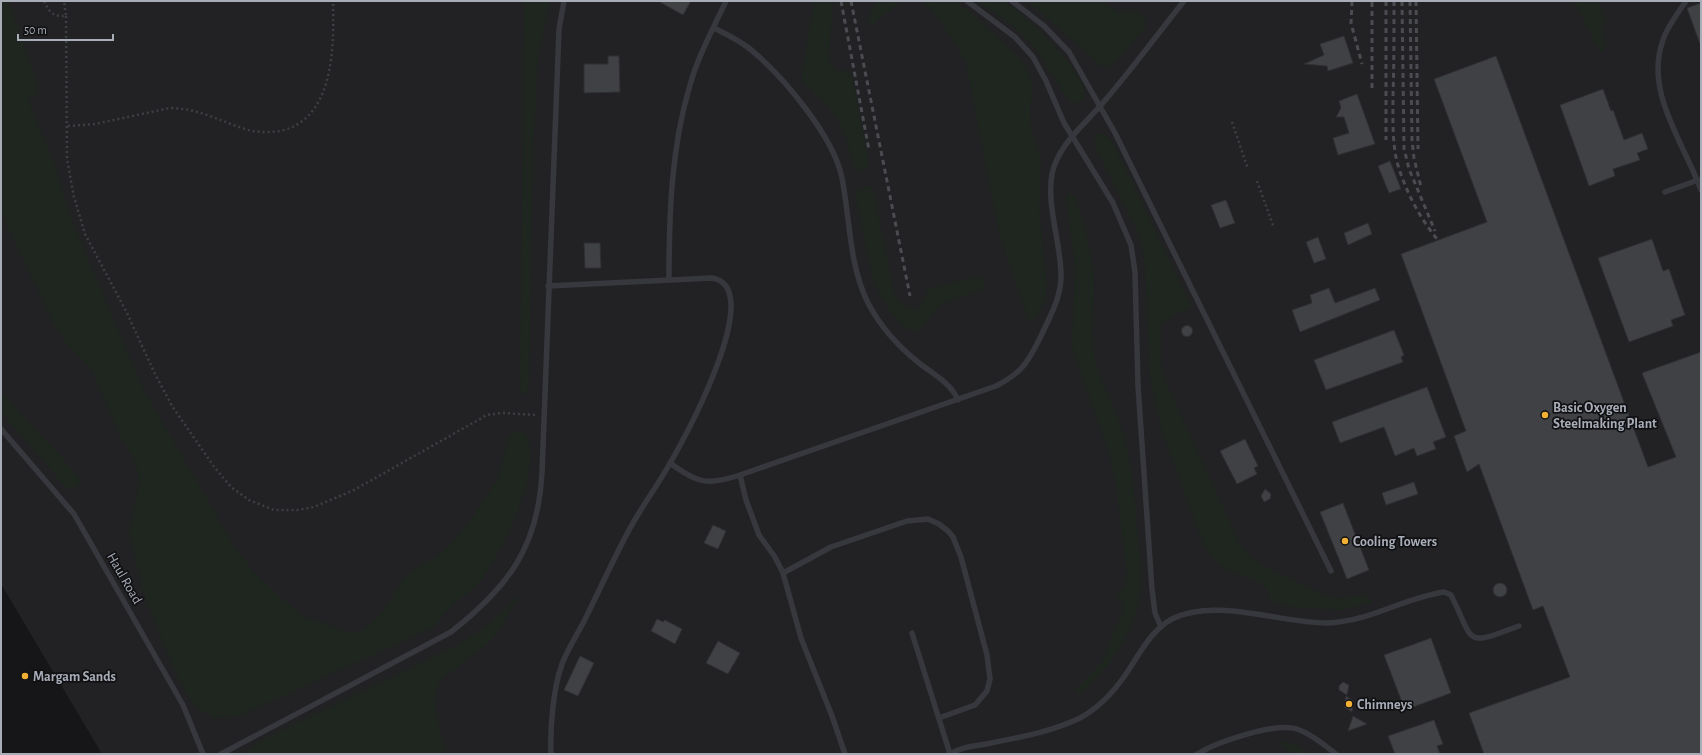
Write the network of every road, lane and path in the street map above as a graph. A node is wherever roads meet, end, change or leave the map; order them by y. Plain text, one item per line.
1 (44, 1) edge
2 (64, 1) edge
3 (334, 1) edge
4 (564, 1) edge
5 (726, 1) edge
6 (967, 1) edge
7 (1012, 1) edge
8 (1184, 1) edge
9 (1686, 1) edge
10 (66, 16) junction
11 (714, 28) junction
12 (1100, 106) junction
13 (1232, 122) dead end
14 (67, 126) junction
15 (1072, 136) junction
16 (1248, 170) dead end
17 (1699, 180) edge
18 (1257, 181) dead end
19 (1701, 190) edge
20 (1665, 192) dead end
21 (1274, 228) dead end
22 (669, 280) junction
23 (548, 286) junction
24 (958, 400) junction
25 (544, 415) junction
26 (1, 429) edge
27 (670, 463) junction
28 (740, 475) junction
29 (1331, 571) dead end
30 (783, 573) junction
31 (1519, 626) dead end
32 (1161, 627) junction
33 (912, 633) dead end
34 (939, 718) junction
35 (203, 754) edge
36 (221, 754) edge
37 (551, 754) edge
38 (845, 754) edge
39 (950, 754) edge
40 (1197, 754) edge
41 (1336, 754) edge

1 - 10 path
2 - 10 path
3 - 14 path
4 - 23 lane
5 - 11 lane
6 - 15 lane
7 - 12 lane
8 - 12 lane
9 - 17 lane
10 - 14 path
11 - 22 lane
11 - 24 lane
12 - 15 lane
12 - 29 lane
13 - 16 path
14 - 25 path
15 - 24 lane
15 - 32 lane
17 - 19 lane
17 - 20 lane
18 - 21 path
22 - 23 lane
22 - 27 lane
23 - 25 lane
24 - 28 lane
25 - 36 lane
26 - 35 lane, Haul Road
27 - 28 lane
27 - 37 lane
28 - 30 lane
30 - 34 lane
30 - 38 lane
31 - 32 lane
32 - 39 lane
33 - 34 lane
34 - 39 lane
40 - 41 lane

